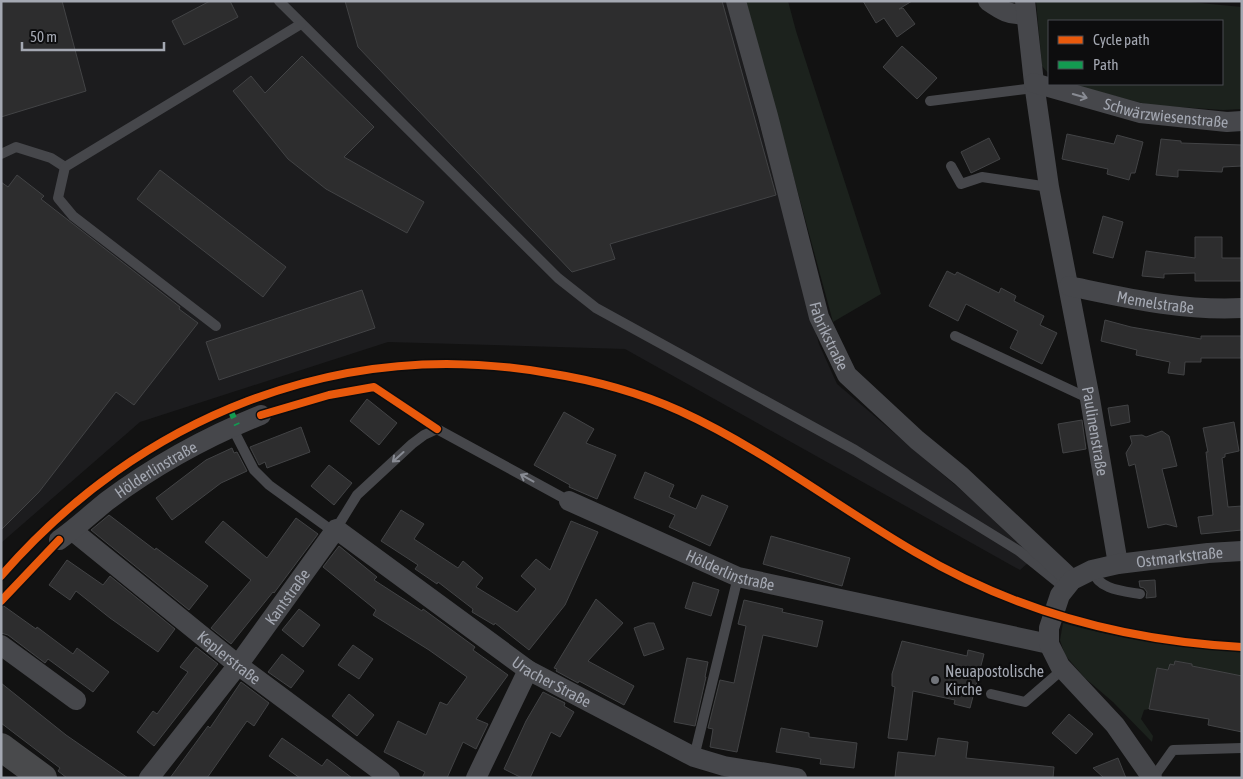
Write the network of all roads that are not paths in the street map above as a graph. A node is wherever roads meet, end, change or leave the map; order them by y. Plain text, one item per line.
1 (279, 1) edge
2 (736, 1) edge
3 (988, 1) edge
4 (1025, 8) edge
5 (302, 24) junction
6 (1034, 85) junction
7 (930, 101) dead end
8 (1242, 121) edge
9 (1, 154) edge
10 (951, 166) dead end
11 (65, 167) junction
12 (1049, 187) junction
13 (1069, 286) junction
14 (1242, 308) edge
15 (216, 326) dead end
16 (955, 336) dead end
17 (1090, 399) junction
18 (261, 415) dead end
19 (232, 427) junction
20 (437, 429) joint
21 (570, 501) joint
22 (335, 530) junction
23 (66, 535) joint
24 (1242, 551) edge
25 (1118, 564) junction
26 (1092, 570) junction
27 (738, 577) junction
28 (1069, 584) junction
29 (1140, 594) dead end
30 (1, 644) edge
31 (1049, 644) junction
32 (238, 665) junction
33 (528, 670) junction
34 (1063, 670) junction
35 (991, 694) dead end
36 (76, 700) dead end
37 (1, 747) edge
38 (1242, 748) edge
39 (694, 757) junction
40 (726, 772) edge
41 (43, 778) edge
42 (149, 778) edge
43 (390, 778) edge
44 (476, 778) edge
45 (797, 778) edge
46 (1153, 778) edge

1 - 5 lane
2 - 28 street, Fabrikstraße
3 - 4 street, Paulinenstraße
4 - 6 street, Paulinenstraße
5 - 11 lane
5 - 28 lane
6 - 7 lane
6 -> 8 street, Schwärzwiesenstraße
6 - 12 street, Paulinenstraße
9 - 11 lane
10 - 12 lane
11 - 15 lane
12 - 13 street, Paulinenstraße
13 - 14 street, Memelstraße
13 - 17 street, Paulinenstraße
16 - 17 lane
17 - 25 street, Paulinenstraße
18 - 19 street, Hölderlinstraße
19 - 22 lane
19 - 23 street, Hölderlinstraße
21 -> 20 lane, Hölderlinstraße
20 -> 22 lane, Kantstraße
21 - 27 street, Hölderlinstraße
22 - 32 street, Kantstraße
22 - 33 street, Uracher Straße
23 - 32 street, Keplerstraße
24 - 25 street, Ostmarkstraße
25 - 26 street
26 - 28 street
26 - 29 lane
27 - 31 street, Hölderlinstraße
27 - 39 lane
28 - 31 street
30 - 36 street
31 - 34 street
32 - 42 street, Kantstraße
32 - 43 street, Keplerstraße
33 - 39 street, Uracher Straße
33 - 44 street
34 - 35 lane
34 - 46 street
37 - 41 main road
38 - 46 lane
39 - 40 street, Uracher Straße
40 - 45 street, Uracher Straße

